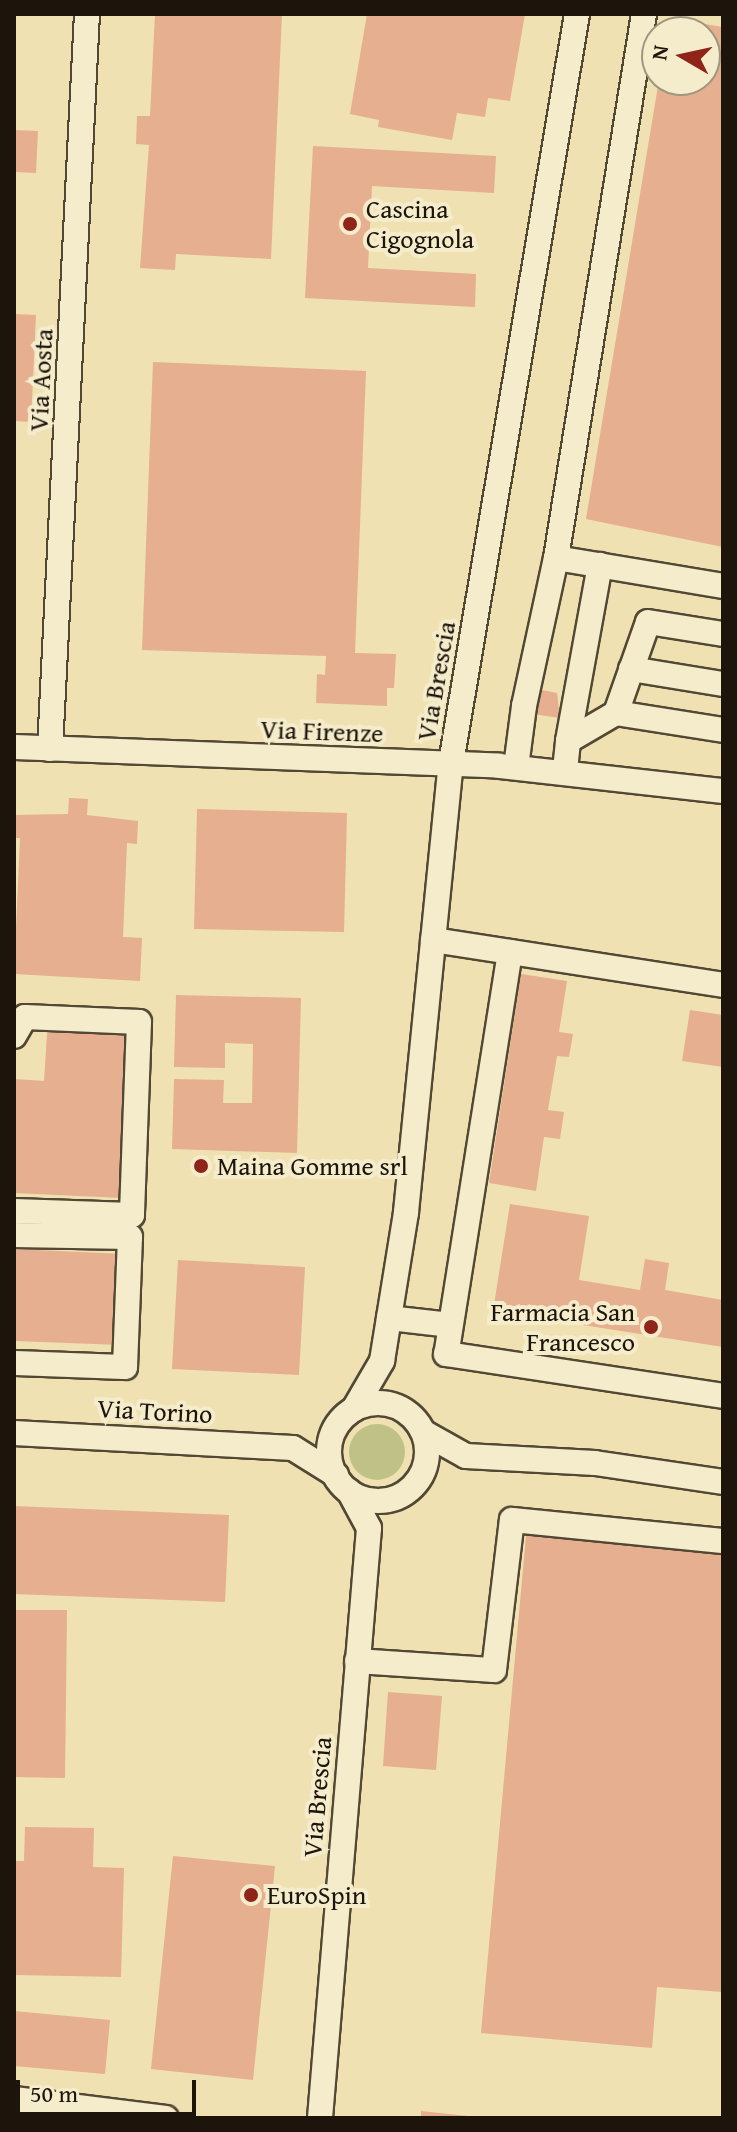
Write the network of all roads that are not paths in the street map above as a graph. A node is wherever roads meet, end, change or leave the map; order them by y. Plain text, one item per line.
1 (87, 14) edge
2 (577, 14) edge
3 (644, 14) edge
4 (556, 558) junction
5 (600, 565) junction
6 (723, 586) edge
7 (723, 634) edge
8 (631, 669) junction
9 (723, 684) edge
10 (616, 713) junction
11 (723, 730) edge
12 (568, 741) junction
13 (14, 747) edge
14 (50, 749) junction
15 (451, 763) junction
16 (516, 767) junction
17 (565, 770) junction
18 (723, 791) edge
19 (433, 940) junction
20 (510, 952) junction
21 (723, 985) edge
22 (14, 1036) edge
23 (14, 1211) edge
24 (14, 1235) edge
25 (389, 1318) junction
26 (450, 1325) junction
27 (382, 1361) junction
28 (14, 1363) edge
29 (723, 1396) edge
30 (404, 1410) junction
31 (346, 1417) junction
32 (423, 1432) junction
33 (14, 1433) edge
34 (293, 1448) junction
35 (466, 1456) junction
36 (419, 1478) junction
37 (723, 1482) edge
38 (342, 1483) junction
39 (399, 1496) junction
40 (369, 1528) junction
41 (723, 1541) edge
42 (357, 1661) junction
43 (14, 2099) edge
44 (166, 2118) edge
45 (320, 2118) edge

1 - 14 street, Via Aosta
2 - 15 street, Via Brescia
3 - 4 street
4 - 5 street
4 - 16 street
5 - 6 street
5 - 12 street
7 - 8 street
8 - 9 street
8 - 10 street
10 - 11 street
10 - 12 street
12 - 17 street
13 - 14 street, Via Firenze
14 - 15 street, Via Firenze
15 - 16 street, Via Firenze
15 - 19 street, Via Brescia
16 - 17 street, Via Firenze
17 - 18 street, Via Firenze
19 - 20 street
19 - 25 street, Via Brescia
20 - 21 street
20 - 26 street
22 - 23 street
24 - 28 street
25 - 26 street
25 - 27 street, Via Brescia
26 - 29 street
27 - 30 street
27 - 31 street, Via Brescia
30 - 31 street
30 - 32 street
31 - 34 street
31 - 38 street
32 - 35 street
32 - 36 street
33 - 34 street, Via Torino
34 - 38 street, Via Torino
35 - 36 street
35 - 37 street
36 - 39 street
38 - 39 street, Via Torino
38 - 40 street
39 - 40 street
40 - 42 street, Via Brescia
41 - 42 street
42 - 45 street, Via Brescia
43 - 44 street

